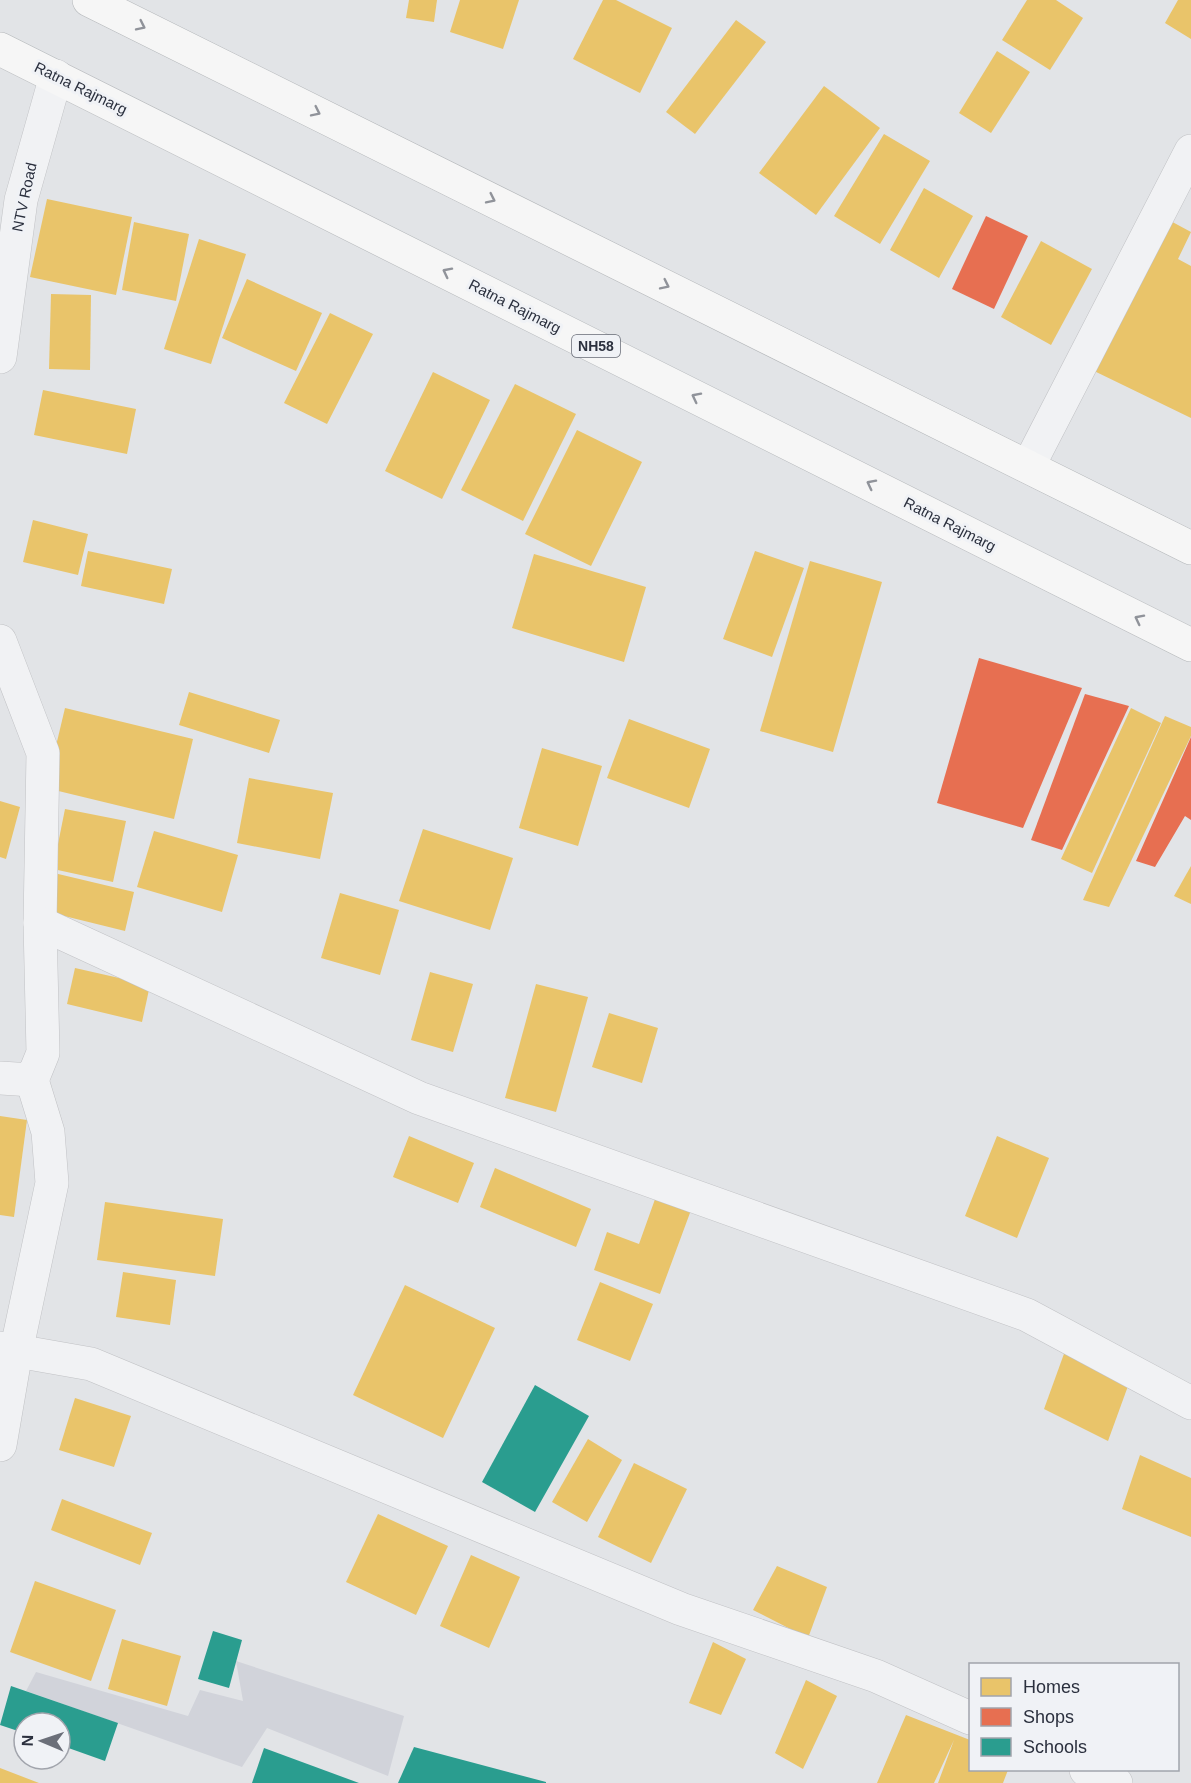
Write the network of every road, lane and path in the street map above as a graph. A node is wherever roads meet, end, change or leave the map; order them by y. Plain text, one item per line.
1 (89, 0) edge
2 (0, 49) edge
3 (56, 76) junction
4 (1191, 151) edge
5 (0, 357) edge
6 (1029, 465) junction
7 (1191, 548) edge
8 (0, 641) edge
9 (1191, 645) edge
10 (40, 922) junction
11 (16, 1079) edge
12 (8, 1350) edge
13 (1191, 1402) edge
14 (0, 1445) edge
15 (969, 1718) edge
16 (1088, 1771) edge
17 (1116, 1783) edge

1 -> 6 highway
2 - 3 highway, Ratna Rajmarg / NH58
3 - 5 street, NTV Road
9 -> 3 highway, Ratna Rajmarg / NH58
4 - 6 street
6 - 7 highway
8 - 10 street
10 - 11 street
10 - 13 street
11 - 12 street
12 - 14 street
12 - 15 street
16 - 17 street

